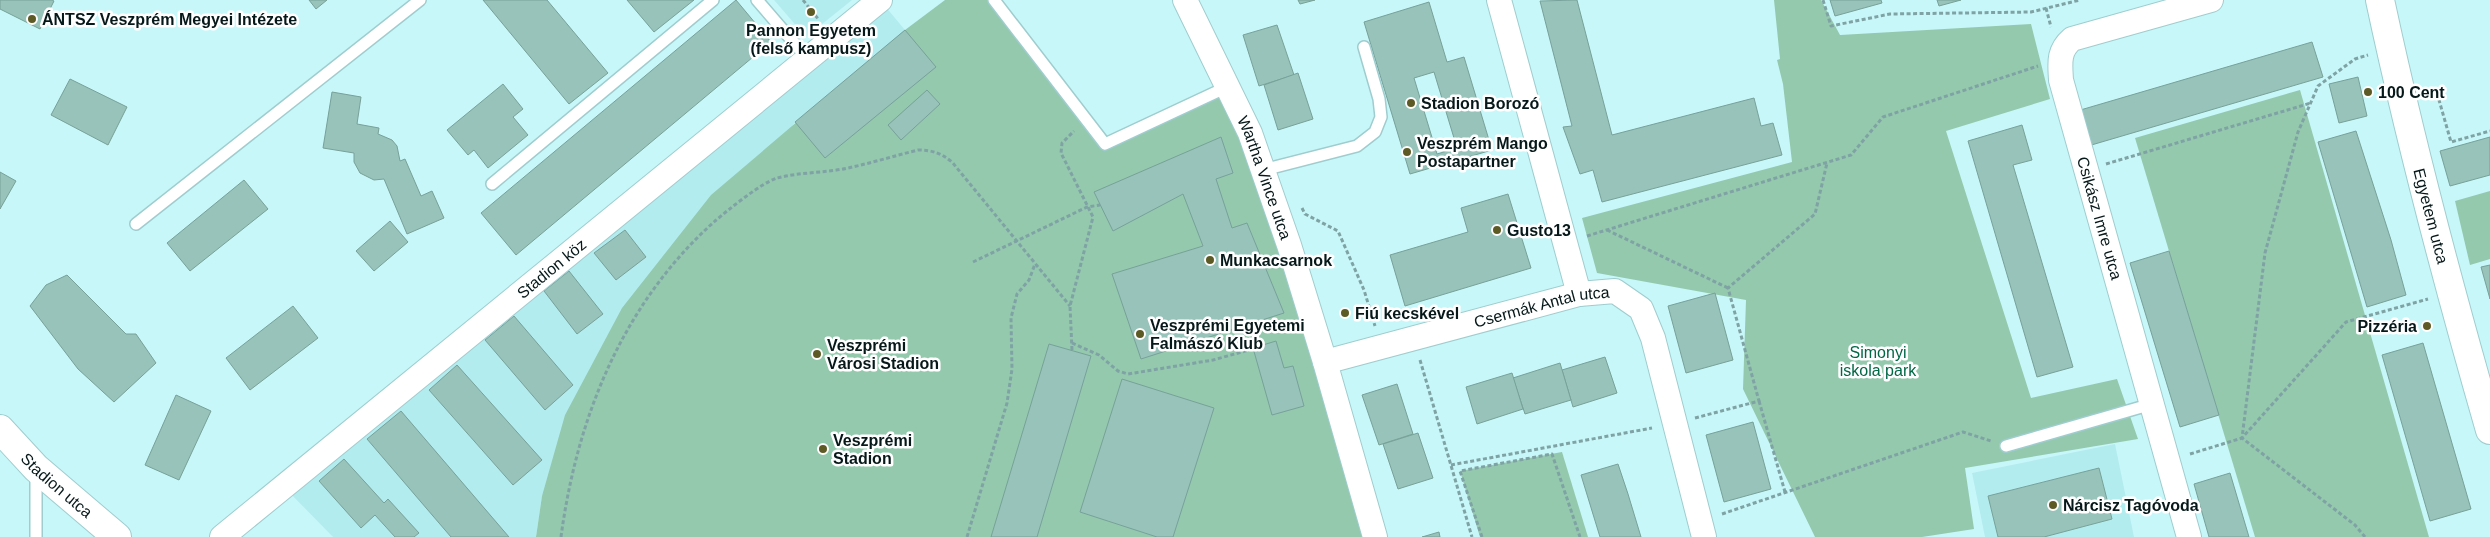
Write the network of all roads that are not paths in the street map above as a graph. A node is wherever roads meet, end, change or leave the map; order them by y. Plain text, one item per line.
1 (420, 0) edge
2 (713, 0) edge
3 (757, 0) edge
4 (880, 0) edge
5 (994, 0) edge
6 (1185, 0) edge
7 (1499, 0) edge
8 (2211, 0) edge
9 (2380, 0) edge
10 (1364, 47) dead end
11 (808, 59) junction
12 (1227, 87) junction
13 (1263, 170) junction
14 (492, 184) dead end
15 (136, 224) dead end
16 (1579, 294) junction
17 (1325, 362) junction
18 (2152, 404) junction
19 (0, 429) edge
20 (2490, 430) edge
21 (2006, 446) road end
22 (36, 468) junction
23 (1702, 529) edge
24 (36, 537) edge
25 (117, 537) edge
26 (222, 537) edge
27 (1375, 537) edge
28 (2189, 537) edge

1 - 15 lane
2 - 14 lane
3 - 11 lane
4 - 11 street, Stadion köz
5 - 12 lane
6 - 12 street, Wartha Vince utca
7 - 16 street
8 - 18 street, Csikász Imre utca
9 - 20 street, Egyetem utca
10 - 13 lane
11 - 26 street, Stadion köz
12 - 13 street, Wartha Vince utca
13 - 17 street, Wartha Vince utca
16 - 17 street, Csermák Antal utca
16 - 23 street, Csermák Antal utca
17 - 27 street, Wartha Vince utca
18 - 21 lane
18 - 28 street, Csikász Imre utca
19 - 22 street, Stadion utca
22 - 24 lane
22 - 25 street, Stadion utca

